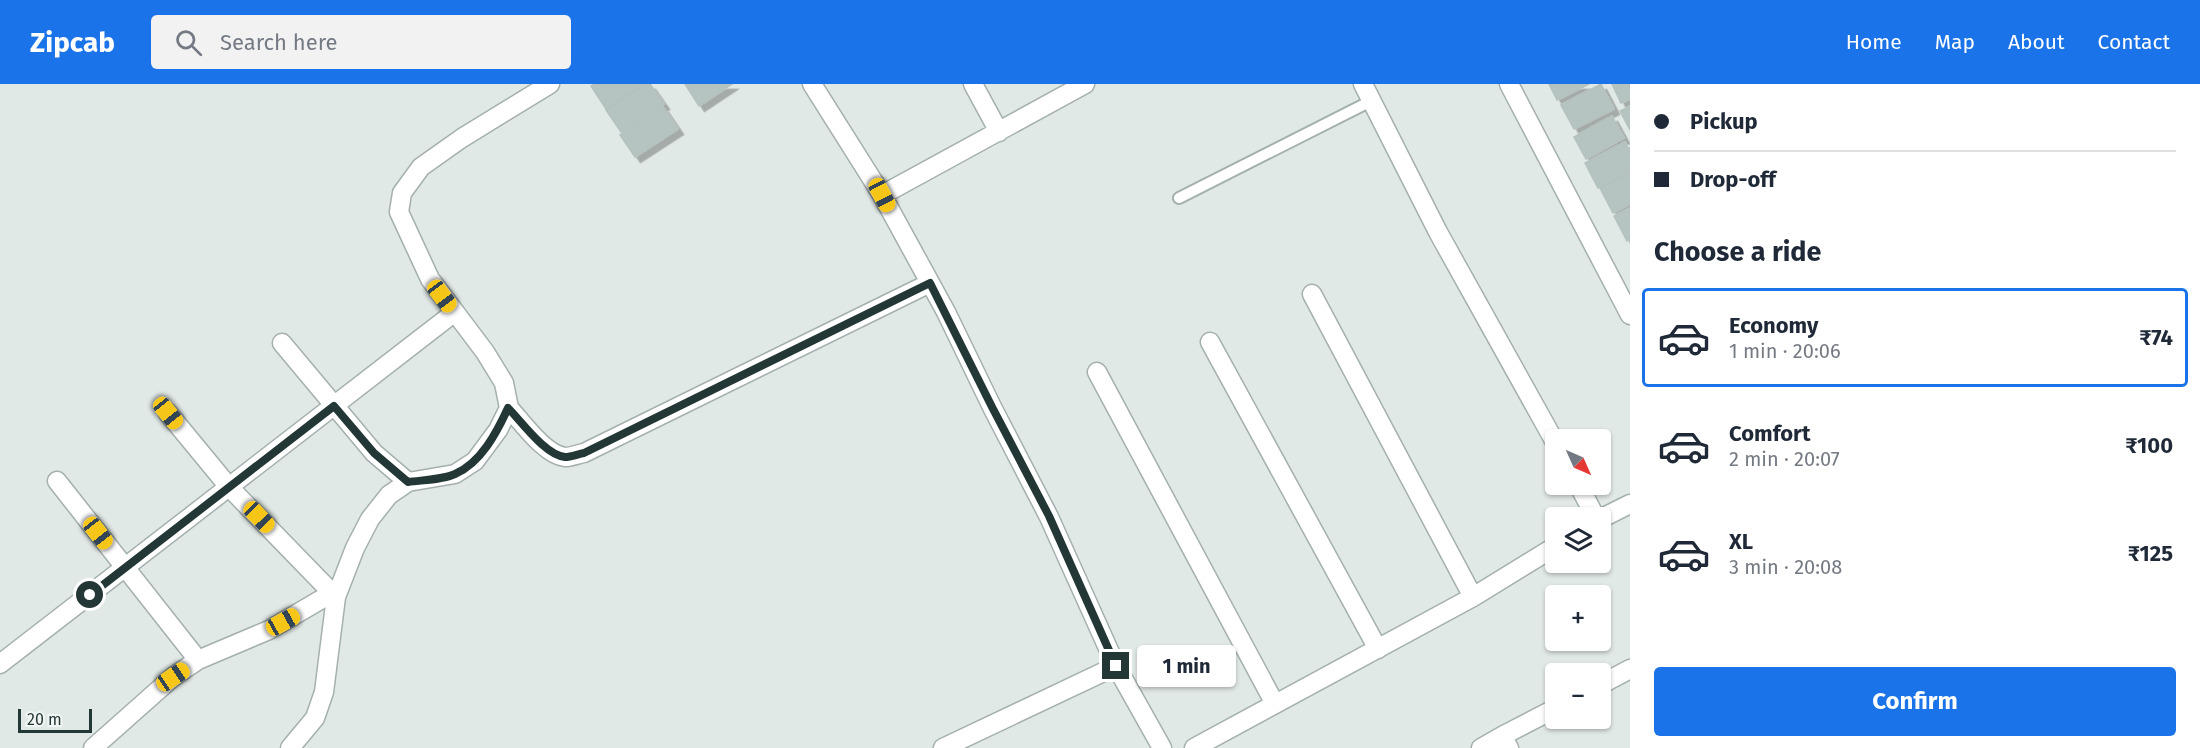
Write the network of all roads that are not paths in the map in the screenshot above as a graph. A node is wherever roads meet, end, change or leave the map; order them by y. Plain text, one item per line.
1 (550, 84) edge
2 (812, 84) edge
3 (973, 84) edge
4 (1085, 84) edge
5 (1363, 84) edge
6 (1509, 84) edge
7 (1371, 101) junction
8 (999, 132) junction
9 (882, 195) junction
10 (1179, 198) dead end
11 (930, 283) junction
12 (1312, 294) dead end
13 (455, 312) junction
14 (1630, 315) edge
15 (1210, 342) dead end
16 (282, 343) dead end
17 (1097, 372) dead end
18 (334, 406) junction
19 (508, 408) junction
20 (168, 413) dead end
21 (1548, 429) edge
22 (57, 481) dead end
23 (408, 482) junction
24 (229, 487) junction
25 (1630, 504) edge
26 (1611, 514) edge
27 (1545, 553) edge
28 (125, 567) junction
29 (334, 595) junction
30 (1473, 597) junction
31 (1378, 649) junction
32 (198, 660) junction
33 (0, 664) edge
34 (1116, 666) junction
35 (1630, 669) edge
36 (1611, 679) edge
37 (1275, 704) junction
38 (1545, 715) edge
39 (1505, 742) edge
40 (93, 748) edge
41 (290, 748) edge
42 (943, 748) edge
43 (1162, 748) edge
44 (1194, 748) edge
45 (1481, 748) edge

1 - 13 street
2 - 9 street
3 - 8 street
4 - 8 street
5 - 7 street
6 - 14 street
7 - 10 lane
7 - 21 street
8 - 9 street
9 - 11 street
11 - 19 street
11 - 34 street
12 - 30 street
13 - 18 street
13 - 19 street
15 - 31 street
16 - 18 street
17 - 37 street
18 - 23 street
18 - 24 street
19 - 23 street
20 - 24 street
22 - 28 street
23 - 29 street
24 - 28 street
24 - 29 street
25 - 26 street
27 - 30 street
28 - 32 street
28 - 33 street
29 - 32 street
29 - 41 street
30 - 31 street
31 - 37 street
32 - 40 street
34 - 42 street
34 - 43 street
35 - 36 street
37 - 44 street
38 - 39 street
39 - 45 street

